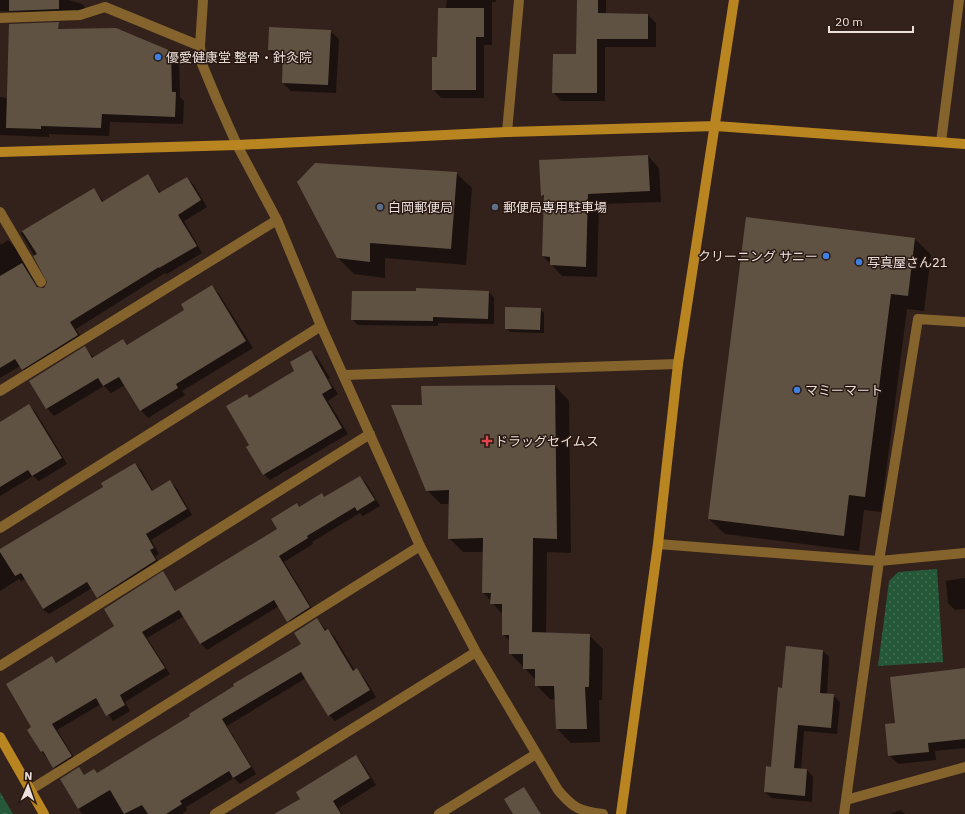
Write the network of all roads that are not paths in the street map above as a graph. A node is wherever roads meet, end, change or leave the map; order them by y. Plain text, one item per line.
1 (203, 0) edge
2 (519, 0) edge
3 (734, 0) edge
4 (960, 0) edge
5 (0, 18) edge
6 (200, 46) junction
7 (716, 126) junction
8 (507, 132) junction
9 (941, 142) junction
10 (965, 144) edge
11 (238, 145) junction
12 (0, 152) edge
13 (0, 212) edge
14 (277, 220) junction
15 (41, 282) dead end
16 (965, 322) edge
17 (321, 326) junction
18 (678, 364) junction
19 (344, 375) junction
20 (0, 391) edge
21 (370, 434) junction
22 (0, 528) edge
23 (658, 544) junction
24 (420, 546) junction
25 (965, 553) edge
26 (879, 561) junction
27 (476, 652) junction
28 (0, 666) edge
29 (0, 737) edge
30 (536, 754) junction
31 (965, 768) edge
32 (30, 790) junction
33 (846, 800) junction
34 (44, 814) edge
35 (215, 814) edge
36 (439, 814) edge
37 (602, 814) edge
38 (621, 814) edge
39 (844, 814) edge

1 - 6 street
2 - 8 street
3 - 7 street
4 - 9 street
5 - 6 street
6 - 11 street
7 - 8 street
7 - 9 street
7 - 18 street
8 - 11 street
9 - 10 street
11 - 12 street
11 - 14 street
13 - 15 street
14 - 17 street
14 - 20 street
16 - 26 street
17 - 19 street
17 - 22 street
18 - 19 street
18 - 23 street
19 - 21 street
21 - 24 street
21 - 28 street
23 - 26 street
23 - 38 street
24 - 27 street
24 - 32 street
25 - 26 street
26 - 33 street
27 - 30 street
27 - 35 street
29 - 32 street
30 - 36 street
30 - 37 street
31 - 33 street
32 - 34 street
33 - 39 street

